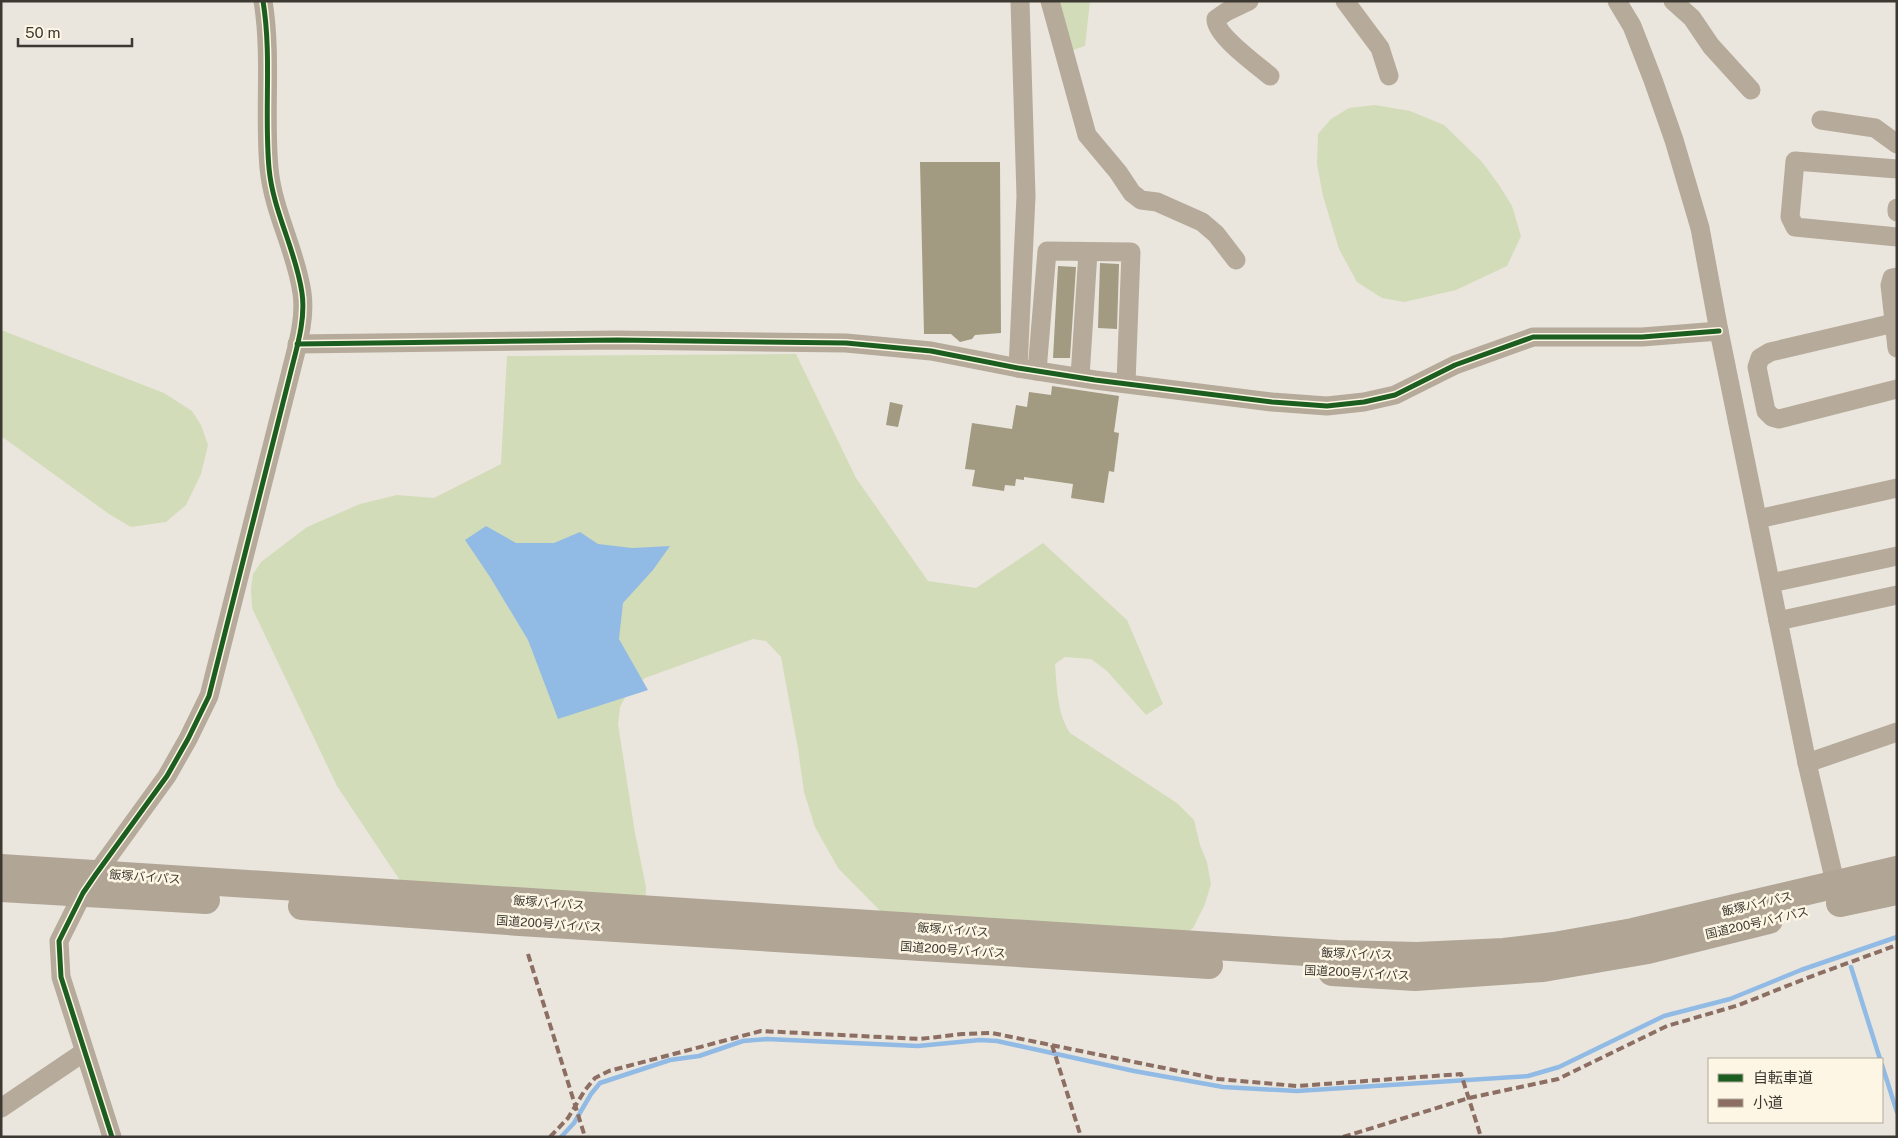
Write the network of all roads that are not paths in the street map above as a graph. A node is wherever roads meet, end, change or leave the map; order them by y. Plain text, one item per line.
1 (263, 1) edge
2 (1020, 1) edge
3 (1050, 1) edge
4 (1249, 1) edge
5 (1345, 1) edge
6 (1617, 1) edge
7 (1673, 1) edge
8 (1270, 76) dead end
9 (1389, 76) dead end
10 (1751, 90) dead end
11 (1821, 120) dead end
12 (1897, 144) edge
13 (1897, 168) edge
14 (1897, 208) edge
15 (1897, 212) edge
16 (1897, 237) edge
17 (1088, 252) junction
18 (1236, 260) dead end
19 (1897, 277) edge
20 (1894, 323) junction
21 (1719, 331) junction
22 (298, 344) junction
23 (1897, 348) edge
24 (1018, 368) junction
25 (1037, 370) junction
26 (1080, 377) junction
27 (1126, 384) junction
28 (1897, 389) edge
29 (1897, 488) edge
30 (1758, 519) junction
31 (1897, 556) edge
32 (1770, 583) junction
33 (1897, 595) edge
34 (1778, 621) junction
35 (1897, 732) edge
36 (1808, 763) junction
37 (1, 868) edge
38 (1897, 870) edge
39 (90, 883) junction
40 (1, 888) edge
41 (1897, 891) edge
42 (1837, 895) junction
43 (84, 1052) junction
44 (1, 1108) edge
45 (112, 1137) edge

1 - 22 street
2 - 24 street
3 - 18 street
4 - 8 street
5 - 9 street
6 - 21 street
7 - 10 street
11 - 12 street
13 - 16 street
14 - 15 street
17 - 25 street
17 - 26 street
17 - 27 street
19 - 20 street
20 - 23 street
20 - 28 street
21 - 27 street
21 - 30 street
22 - 24 street
22 - 39 street
24 - 25 street
25 - 26 street
26 - 27 street
29 - 30 street
30 - 32 street
31 - 32 street
32 - 34 street
33 - 34 street
34 - 36 street
35 - 36 street
36 - 42 street
37 - 39 highway, 飯塚バイパス
38 - 42 highway
39 - 40 highway, 国道200号バイパス
39 - 42 highway, 国道200号バイパス
39 - 43 street
41 - 42 highway, 国道200号バイパス
43 - 44 street
43 - 45 street

